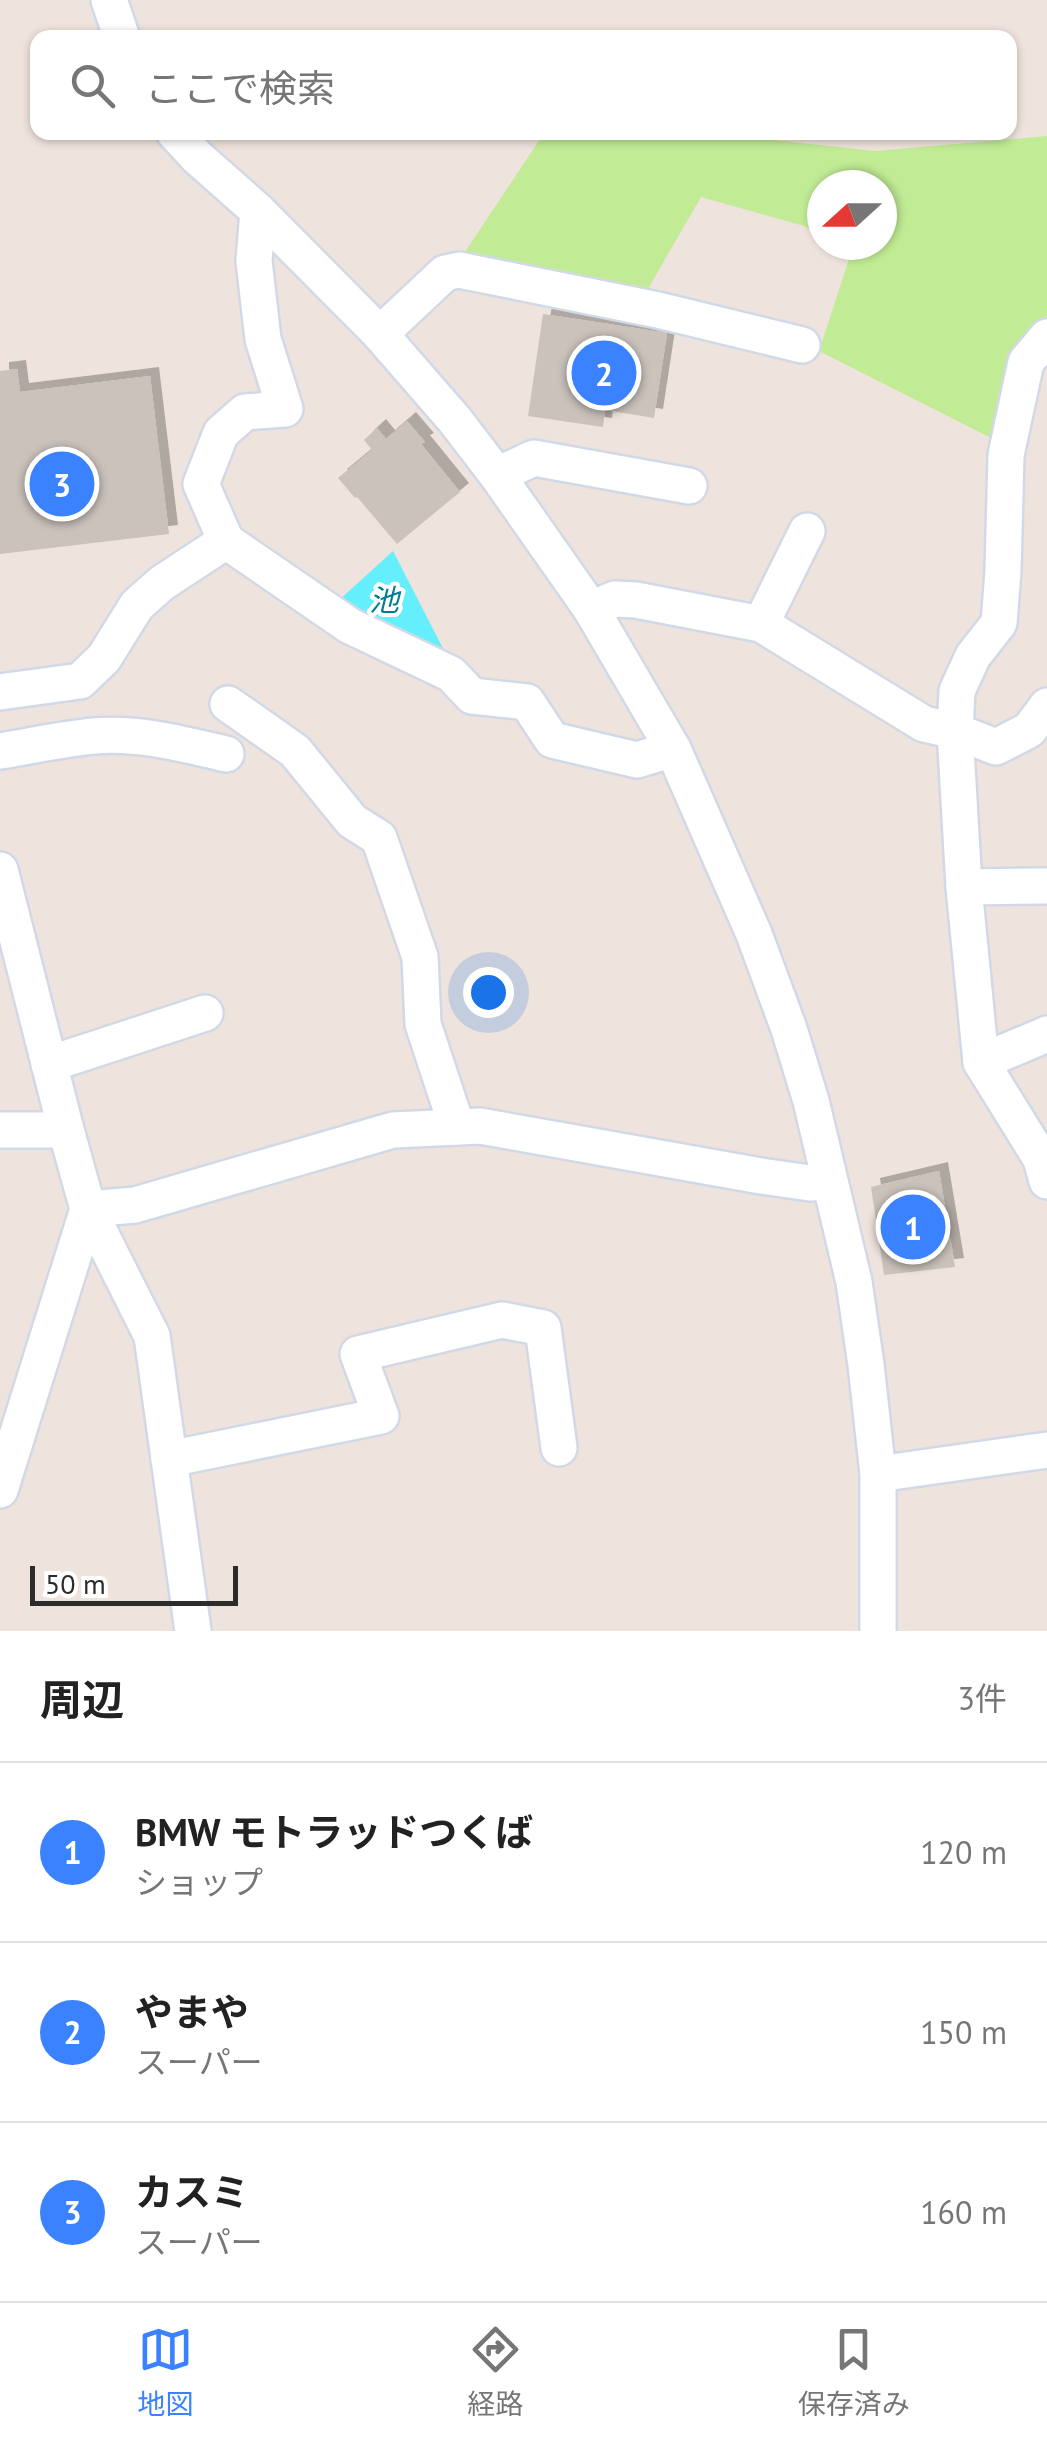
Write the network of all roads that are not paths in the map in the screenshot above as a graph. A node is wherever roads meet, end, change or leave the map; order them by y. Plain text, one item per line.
1 (108, 0) edge
2 (119, 30) edge
3 (181, 140) edge
4 (258, 211) junction
5 (380, 334) junction
6 (1047, 337) edge
7 (802, 345) dead end
8 (498, 475) junction
9 (689, 486) dead end
10 (807, 531) dead end
11 (226, 541) junction
12 (591, 609) junction
13 (761, 624) junction
14 (80, 682) junction
15 (0, 692) edge
16 (228, 704) dead end
17 (1047, 706) edge
18 (954, 732) junction
19 (95, 736) junction
20 (673, 749) junction
21 (0, 751) edge
22 (226, 754) dead end
23 (0, 870) edge
24 (1047, 886) edge
25 (964, 888) junction
26 (205, 1013) dead end
27 (1047, 1034) edge
28 (981, 1062) junction
29 (49, 1064) junction
30 (457, 1127) junction
31 (0, 1130) edge
32 (66, 1130) junction
33 (1045, 1166) edge
34 (828, 1182) junction
35 (88, 1209) junction
36 (559, 1448) dead end
37 (1047, 1450) edge
38 (169, 1459) junction
39 (878, 1474) junction
40 (0, 1490) edge
41 (193, 1631) edge
42 (878, 1631) edge

1 - 2 street
3 - 4 street
4 - 5 street
4 - 11 street
5 - 7 street
5 - 8 street
6 - 18 street
8 - 9 street
8 - 12 street
10 - 13 street
11 - 14 street
11 - 20 street
12 - 13 street
12 - 20 street
13 - 18 street
14 - 15 street
14 - 19 street
16 - 30 street
17 - 18 street
18 - 25 street
19 - 21 street
19 - 22 street
20 - 34 street
23 - 29 street
24 - 25 street
25 - 28 street
26 - 29 street
27 - 28 street
28 - 33 street
29 - 32 street
30 - 34 street
30 - 35 street
31 - 32 street
32 - 35 street
34 - 39 street
35 - 38 street
35 - 40 street
36 - 38 street
37 - 39 street
38 - 41 street
39 - 42 street

